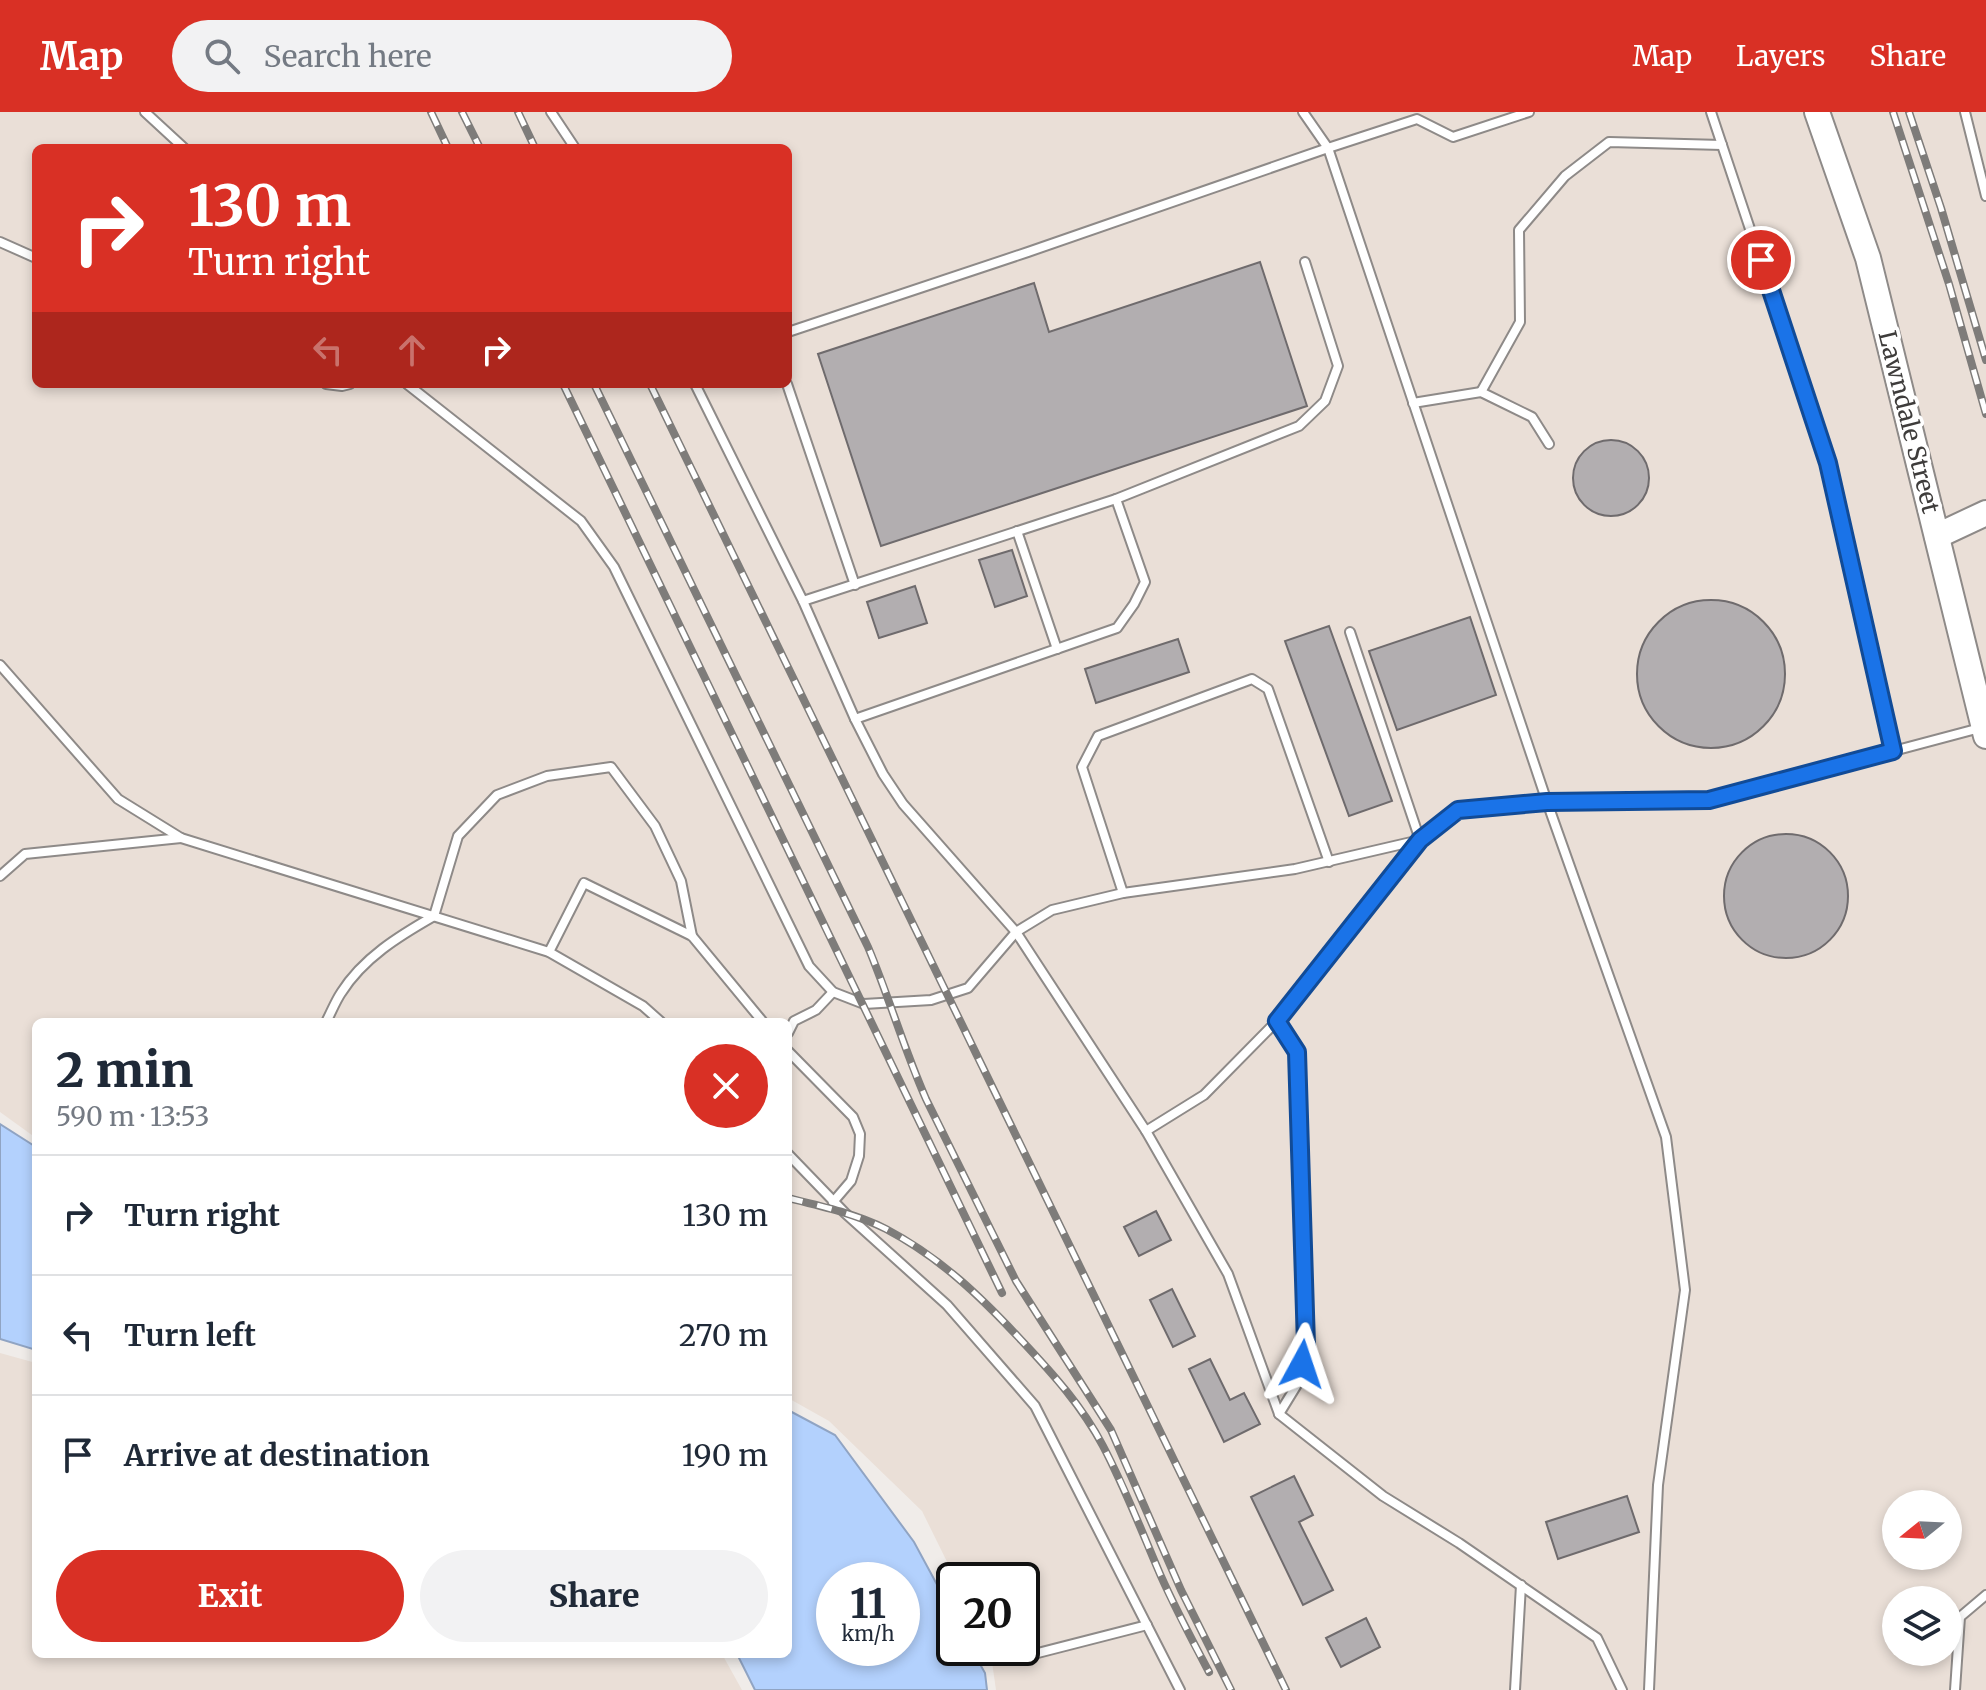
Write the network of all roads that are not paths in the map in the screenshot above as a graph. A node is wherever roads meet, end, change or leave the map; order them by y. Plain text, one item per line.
1 (145, 112) edge
2 (551, 112) edge
3 (1303, 112) edge
4 (1529, 112) edge
5 (1711, 112) edge
6 (1817, 112) edge
7 (1965, 112) edge
8 (180, 144) edge
9 (572, 144) edge
10 (1722, 145) junction
11 (1328, 148) junction
12 (1986, 196) edge
13 (0, 242) edge
14 (32, 256) edge
15 (1305, 262) dead end
16 (792, 331) edge
17 (412, 388) edge
18 (697, 388) edge
19 (788, 388) edge
20 (1481, 392) junction
21 (1413, 403) junction
22 (1549, 444) dead end
23 (1116, 499) junction
24 (1986, 513) edge
25 (1017, 531) junction
26 (1937, 536) junction
27 (855, 585) junction
28 (803, 601) junction
29 (1350, 632) dead end
30 (1057, 649) junction
31 (0, 665) edge
32 (855, 719) junction
33 (1985, 732) edge
34 (1893, 751) junction
35 (1547, 802) junction
36 (181, 838) junction
37 (1420, 840) junction
38 (1329, 862) junction
39 (0, 876) edge
40 (1123, 893) junction
41 (434, 916) junction
42 (1016, 932) junction
43 (692, 936) junction
44 (549, 952) junction
45 (833, 992) junction
46 (328, 1018) edge
47 (656, 1018) edge
48 (760, 1018) edge
49 (1277, 1021) junction
50 (792, 1025) edge
51 (792, 1055) edge
52 (1146, 1131) junction
53 (792, 1158) edge
54 (833, 1202) junction
55 (1279, 1414) junction
56 (1521, 1585) junction
57 (1986, 1595) edge
58 (1147, 1625) junction
59 (1040, 1652) edge
60 (1180, 1690) edge
61 (1515, 1690) edge
62 (1622, 1690) edge
63 (1649, 1690) edge
64 (1955, 1690) edge

1 - 8 lane
2 - 9 lane
3 - 11 lane
4 - 11 lane
5 - 10 lane
6 - 26 main road, Lawndale Street
7 - 12 lane
10 - 20 lane
10 - 34 lane
11 - 16 lane
11 - 21 lane
13 - 14 lane
15 - 23 lane
17 - 45 lane
18 - 28 lane
19 - 27 lane
20 - 21 lane
20 - 22 lane
21 - 35 lane
23 - 25 lane
23 - 30 lane
24 - 26 main road
25 - 27 lane
25 - 30 lane
26 - 33 main road, Lawndale Street
27 - 28 lane
28 - 32 lane
29 - 37 lane
30 - 32 lane
31 - 36 lane
32 - 42 lane
33 - 34 lane
34 - 35 lane
35 - 37 lane
35 - 63 lane
36 - 39 lane
36 - 41 lane
37 - 38 lane
37 - 49 lane
38 - 40 lane
38 - 40 lane
40 - 42 lane
41 - 43 lane
41 - 44 lane
41 - 46 lane
42 - 45 lane
42 - 52 lane
43 - 44 lane
43 - 48 lane
44 - 47 lane
45 - 50 lane
49 - 52 lane
49 - 55 lane
51 - 54 lane
52 - 55 lane
53 - 54 lane
54 - 58 lane
55 - 56 lane
56 - 61 lane
56 - 62 lane
57 - 64 lane
58 - 59 lane
58 - 60 lane

